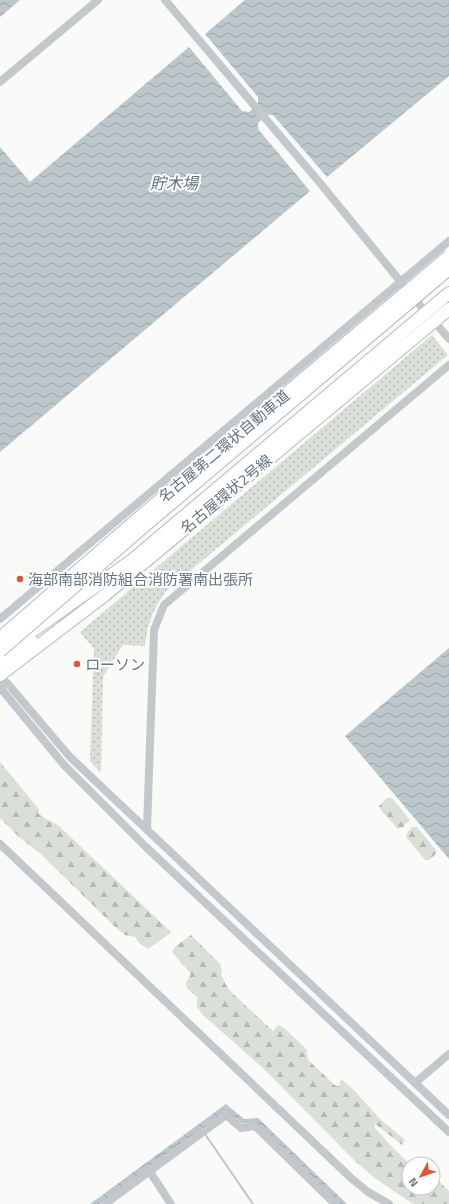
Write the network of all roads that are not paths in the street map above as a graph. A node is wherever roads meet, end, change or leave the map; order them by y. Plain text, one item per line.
1 (98, 0) edge
2 (165, 0) edge
3 (0, 82) edge
4 (449, 242) edge
5 (449, 256) edge
6 (449, 269) edge
7 (401, 282) junction
8 (449, 293) edge
9 (449, 309) edge
10 (430, 317) junction
11 (449, 339) edge
12 (449, 365) edge
13 (81, 613) junction
14 (0, 619) edge
15 (0, 638) edge
16 (0, 651) edge
17 (0, 654) edge
18 (0, 661) edge
19 (0, 675) edge
20 (0, 679) edge
21 (0, 685) edge
22 (147, 829) junction
23 (0, 844) edge
24 (449, 1054) edge
25 (415, 1083) junction
26 (449, 1115) edge
27 (449, 1132) edge
28 (150, 1172) junction
29 (106, 1204) edge
30 (171, 1204) edge
31 (335, 1204) edge
32 (390, 1204) edge

1 - 3 street
2 - 7 street
4 - 7 street
5 - 15 highway, 名古屋第二環状自動車道, bridge
6 - 16 highway, 名古屋第二環状自動車道, bridge
7 - 10 street
7 - 14 street
8 - 10 highway, 名古屋環状2号線
9 - 10 highway, 名古屋環状2号線
10 - 11 street
10 - 13 highway, 名古屋環状2号線
10 - 17 highway, 名古屋環状2号線
12 - 22 street
13 - 18 highway
13 - 19 highway, 名古屋環状2号線
20 - 22 street
21 - 27 street
22 - 25 street
23 - 32 street
24 - 25 street
25 - 26 street
28 - 29 street
28 - 30 street
28 - 31 street

